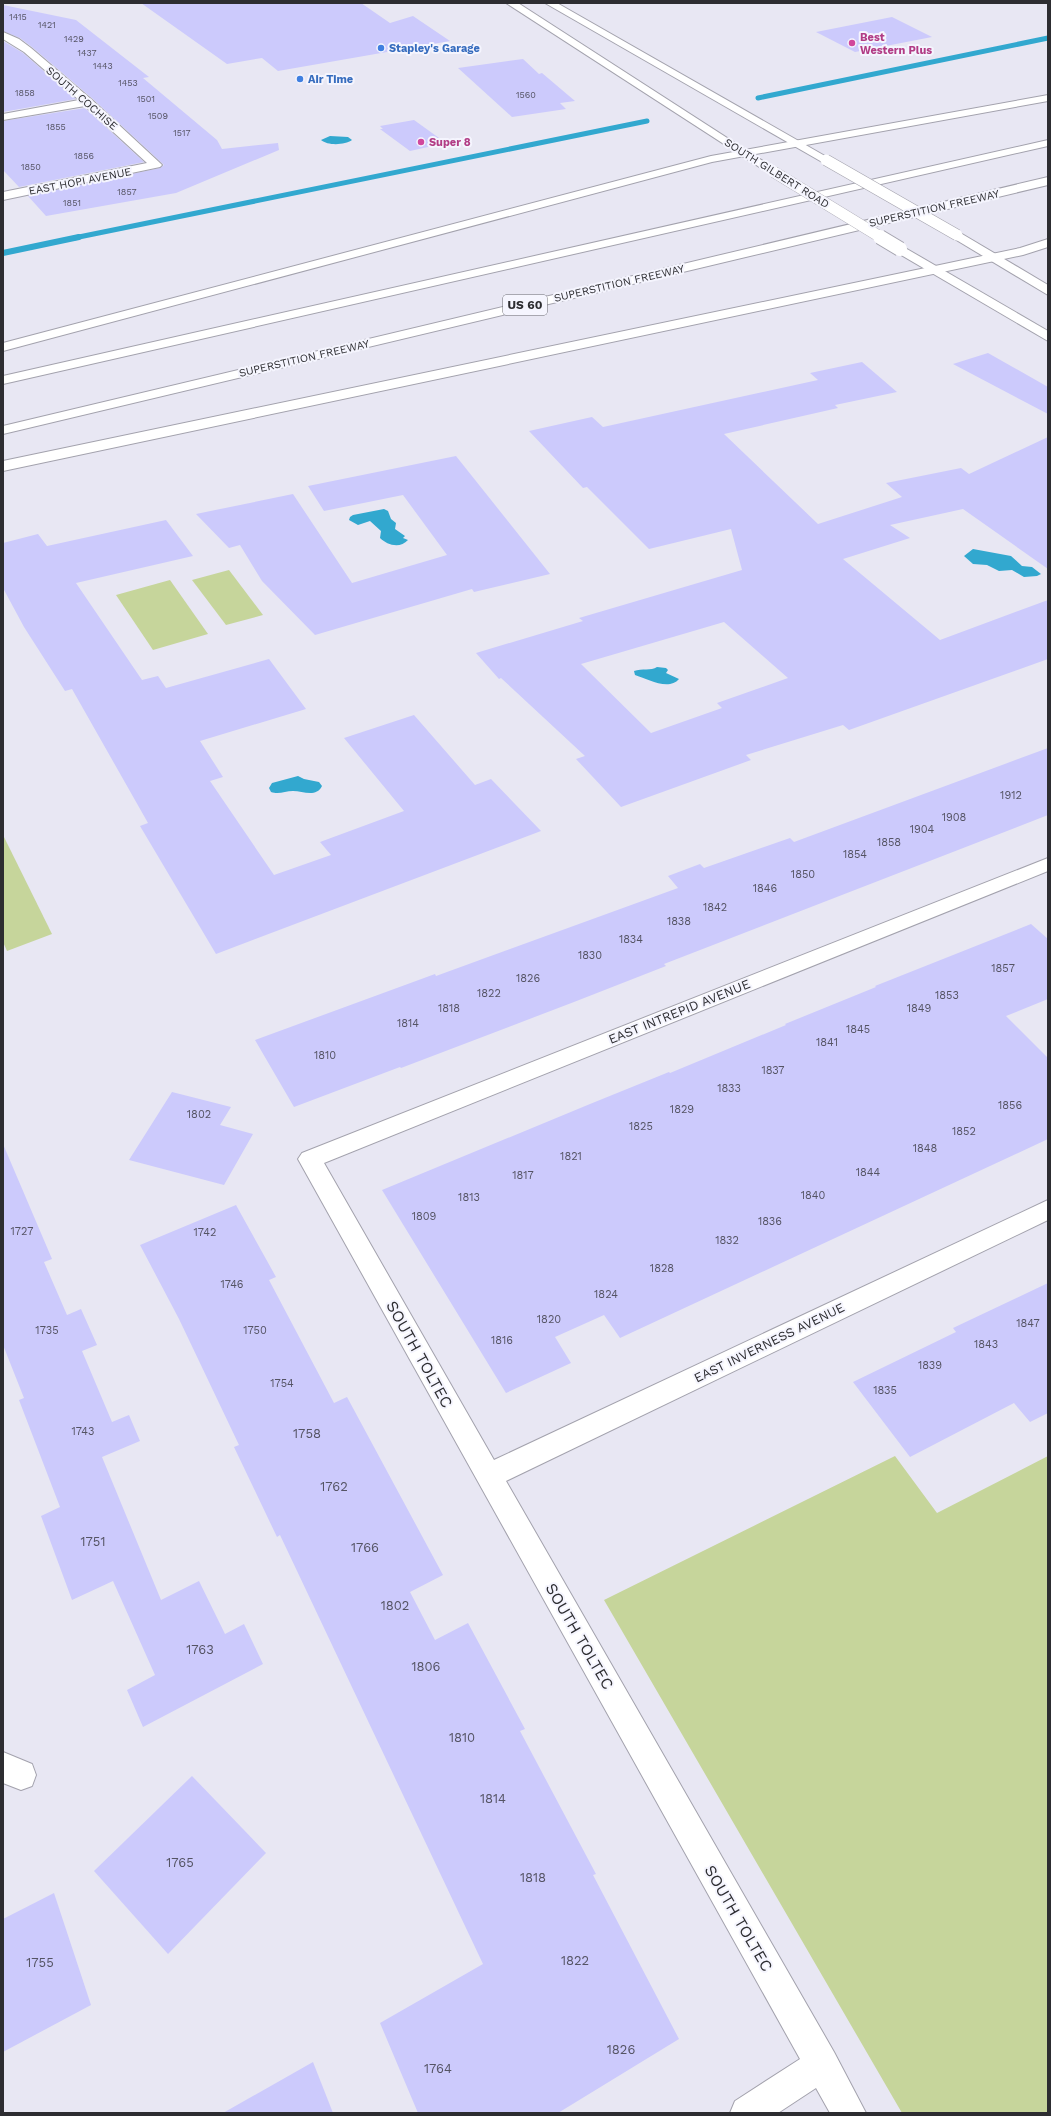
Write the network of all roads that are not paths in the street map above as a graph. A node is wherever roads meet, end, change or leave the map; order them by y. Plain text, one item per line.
1 (511, 3) edge
2 (550, 3) edge
3 (3, 35) edge
4 (1048, 98) edge
5 (88, 102) junction
6 (3, 117) edge
7 (798, 142) junction
8 (1048, 143) edge
9 (744, 153) junction
10 (156, 165) joint
11 (1048, 181) edge
12 (3, 196) edge
13 (1048, 243) edge
14 (994, 258) junction
15 (935, 270) junction
16 (1048, 291) edge
17 (1048, 337) edge
18 (3, 347) edge
19 (3, 380) edge
20 (3, 430) edge
21 (3, 466) edge
22 (1048, 864) edge
23 (310, 1159) joint
24 (1048, 1209) edge
25 (489, 1476) junction
26 (822, 2064) junction
27 (747, 2113) edge
28 (849, 2113) edge

1 - 9 main road, SOUTH GILBERT ROAD
2 - 7 main road
3 - 5 main road, SOUTH COCHISE
4 - 7 main road
5 - 6 main road
5 - 10 main road, SOUTH COCHISE
7 - 9 main road
7 - 14 main road, bridge
8 - 19 main road
9 - 15 main road, SOUTH GILBERT ROAD, bridge
9 - 18 main road
10 - 12 main road, EAST HOPI AVENUE
11 - 20 main road, SUPERSTITION FREEWAY / US 60
13 - 14 main road
14 - 15 main road
14 - 16 main road
15 - 17 main road, SOUTH GILBERT ROAD
15 - 21 main road
22 - 23 main road, EAST INTREPID AVENUE
23 - 25 main road, SOUTH TOLTEC
24 - 25 main road, EAST INVERNESS AVENUE
25 - 26 main road, SOUTH TOLTEC
26 - 27 main road
26 - 28 main road, SOUTH TOLTEC

